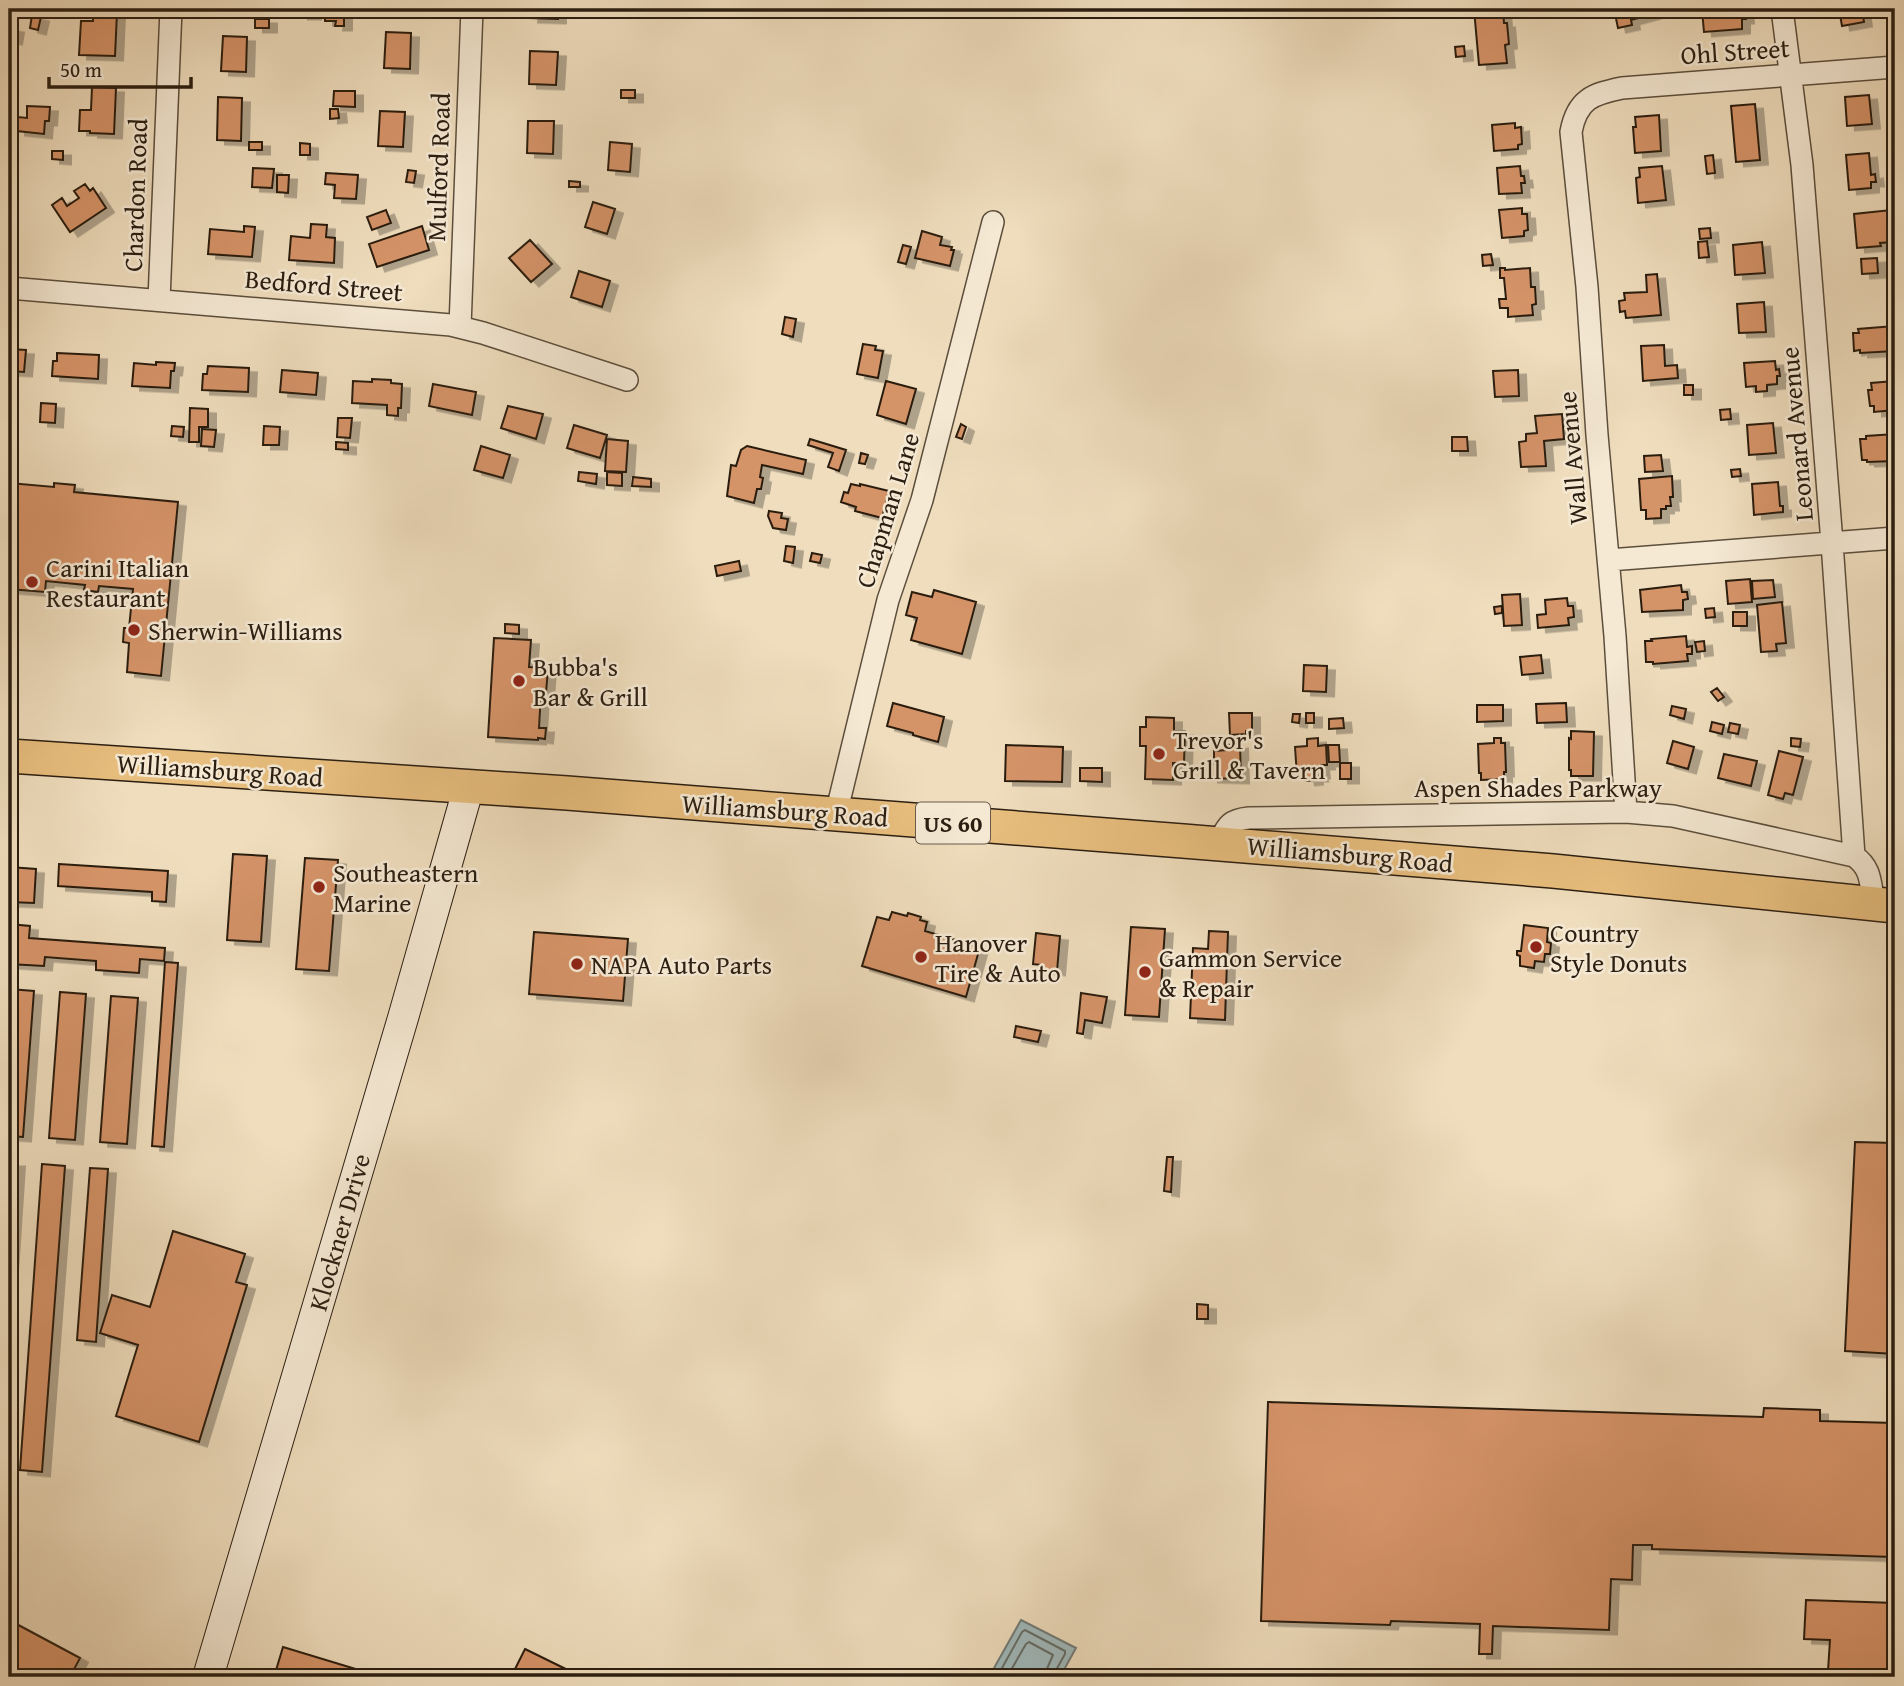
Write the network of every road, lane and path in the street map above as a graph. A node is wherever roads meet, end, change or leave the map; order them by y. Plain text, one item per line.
1 (171, 9) edge
2 (472, 9) edge
3 (1782, 9) edge
4 (1895, 67) edge
5 (1791, 75) junction
6 (1583, 103) joint
7 (993, 222) dead end
8 (9, 288) edge
9 (159, 300) junction
10 (460, 327) junction
11 (627, 380) dead end
12 (1895, 538) edge
13 (1832, 543) junction
14 (1609, 561) junction
15 (9, 755) edge
16 (469, 786) junction
17 (1626, 812) junction
18 (836, 814) junction
19 (1218, 844) junction
20 (1854, 856) junction
21 (1885, 904) edge
22 (208, 1677) edge

1 - 9 street, Chardon Road
2 - 10 street, Mulford Road
3 - 5 street, Leonard Avenue
4 - 5 street, Ohl Street
5 - 6 street, Ohl Street
5 - 13 street, Leonard Avenue
6 - 14 street, Wall Avenue
7 - 18 street, Chapman Lane
8 - 9 street, Bedford Street
9 - 10 street, Bedford Street
10 - 11 street, Bedford Street
12 - 13 street
13 - 14 street
13 - 20 street, Leonard Avenue
14 - 17 street, Wall Avenue
15 - 16 main road, Williamsburg Road / US 60
16 - 18 main road, Williamsburg Road / US 60
16 - 22 street, Klockner Drive
17 - 19 street, Aspen Shades Parkway
17 - 20 street, Aspen Shades Parkway
18 - 19 main road, Williamsburg Road / US 60
19 - 21 main road, Williamsburg Road / US 60
20 - 21 street

